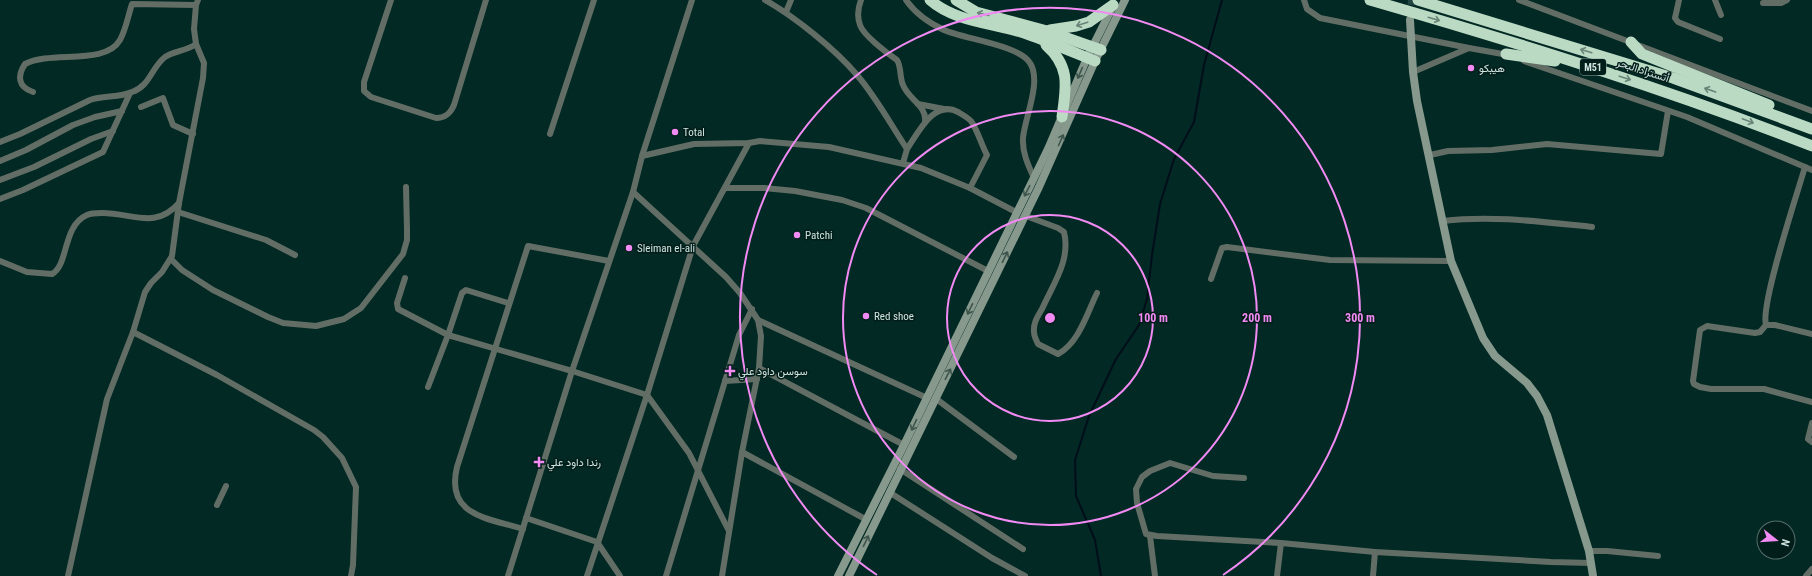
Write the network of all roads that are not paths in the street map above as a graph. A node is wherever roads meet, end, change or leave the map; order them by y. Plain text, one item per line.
1 (391, 0) edge
2 (486, 0) edge
3 (594, 0) edge
4 (692, 0) edge
5 (765, 0) edge
6 (791, 0) edge
7 (861, 0) edge
8 (906, 0) edge
9 (930, 0) edge
10 (956, 0) edge
11 (1125, 0) edge
12 (1304, 0) edge
13 (1370, 0) edge
14 (1418, 0) edge
15 (1519, 0) edge
16 (1679, 0) edge
17 (1716, 0) edge
18 (1786, 0) edge
19 (197, 2) edge
20 (1114, 3) edge
21 (1763, 3) dead end
22 (786, 12) junction
23 (1721, 15) dead end
24 (1410, 20) tunnel mouth
25 (1047, 31) junction
26 (1410, 37) junction
27 (1720, 39) dead end
28 (1041, 40) junction
29 (1631, 42) junction
30 (196, 44) junction
31 (1097, 48) junction
32 (1469, 48) junction
33 (1506, 54) junction
34 (1091, 59) junction
35 (1592, 67) junction
36 (1413, 72) junction
37 (32, 92) dead end
38 (130, 93) junction
39 (918, 104) junction
40 (141, 107) dead end
41 (944, 109) junction
42 (122, 111) junction
43 (1668, 111) junction
44 (1812, 111) edge
45 (1062, 117) junction
46 (925, 122) junction
47 (1807, 127) edge
48 (113, 131) junction
49 (193, 134) junction
50 (550, 134) dead end
51 (0, 142) edge
52 (749, 143) junction
53 (1812, 146) edge
54 (907, 149) junction
55 (1430, 155) junction
56 (642, 156) junction
57 (0, 161) edge
58 (903, 163) junction
59 (1805, 167) junction
60 (1812, 170) edge
61 (1034, 178) junction
62 (0, 180) edge
63 (406, 187) dead end
64 (726, 188) junction
65 (970, 188) junction
66 (633, 192) junction
67 (0, 199) edge
68 (179, 203) junction
69 (178, 212) junction
70 (1016, 212) junction
71 (1026, 216) junction
72 (1443, 222) junction
73 (1592, 227) dead end
74 (693, 246) junction
75 (295, 255) dead end
76 (171, 259) junction
77 (0, 261) edge
78 (609, 261) junction
79 (1451, 261) junction
80 (988, 271) junction
81 (405, 278) dead end
82 (1211, 279) dead end
83 (1096, 293) dead end
84 (508, 303) junction
85 (752, 309) junction
86 (758, 320) junction
87 (1766, 325) junction
88 (133, 332) junction
89 (1812, 334) edge
90 (448, 335) junction
91 (495, 348) junction
92 (759, 368) junction
93 (572, 371) junction
94 (757, 379) junction
95 (725, 381) junction
96 (428, 387) dead end
97 (647, 395) junction
98 (931, 398) junction
99 (1812, 402) edge
100 (1812, 423) edge
101 (1812, 442) edge
102 (904, 445) junction
103 (742, 452) junction
104 (1014, 458) dead end
105 (698, 468) junction
106 (900, 469) junction
107 (1244, 478) dead end
108 (226, 486) dead end
109 (889, 492) junction
110 (217, 505) dead end
111 (526, 518) junction
112 (867, 520) junction
113 (523, 529) junction
114 (729, 531) junction
115 (1150, 536) junction
116 (597, 542) junction
117 (1281, 543) junction
118 (1023, 549) dead end
119 (1589, 551) junction
120 (1375, 552) junction
121 (1658, 556) dead end
122 (1591, 563) junction
123 (1812, 569) edge
124 (68, 576) edge
125 (351, 576) edge
126 (508, 576) edge
127 (587, 576) edge
128 (620, 576) edge
129 (666, 576) edge
130 (722, 576) edge
131 (838, 576) edge
132 (849, 576) edge
133 (1025, 576) edge
134 (1155, 576) edge
135 (1277, 576) edge
136 (1373, 576) edge
137 (1593, 576) edge
138 (1806, 576) edge

1 - 2 street
3 - 50 street
4 - 56 street
5 - 22 street
6 - 22 street
7 - 39 street
8 - 61 street
9 - 28 highway
25 -> 10 highway
11 - 31 main road
12 - 26 street
13 -> 35 highway, أتستراد البحر / M51
47 -> 14 highway, أتستراد البحر / M51
15 - 29 street
16 - 27 street
17 - 23 street
18 - 21 street
19 - 30 street
19 - 37 street
20 -> 25 highway
20 - 31 main road
22 - 54 street
24 - 26 main road
25 - 31 highway
26 - 32 street
26 - 36 main road
28 - 34 highway
28 - 45 highway
29 - 44 street
29 - 47 highway
30 - 38 street
30 - 49 street
31 - 34 main road
32 - 33 street
32 - 36 street
33 - 35 highway
33 - 43 street
34 -> 45 main road
71 -> 34 main road
35 -> 53 highway, أتستراد البحر / M51
36 - 55 main road
38 - 42 street
38 - 51 street
39 - 41 street
39 - 46 street
40 - 49 street
41 - 46 street
41 - 65 street
42 - 48 street
42 - 57 street
43 - 55 street
43 - 59 street
45 - 61 main road
46 - 54 street
48 - 62 street
48 - 67 street
49 - 68 street
52 - 56 street
52 - 58 street
52 - 64 street
54 - 58 street
55 - 72 main road
56 - 66 street
58 - 65 street
59 - 60 street
59 - 87 street
61 -> 70 main road
63 - 76 street
64 - 74 street
64 - 80 street
65 - 70 street
66 - 74 street
66 - 78 street
68 - 69 street
68 - 77 street
69 - 75 street
69 - 76 street
70 - 80 main road
71 - 83 street
98 -> 71 main road
72 - 73 street
72 - 79 main road
74 - 85 street
74 - 97 street
76 - 88 street
78 - 84 street
78 - 93 street
79 - 82 street
79 - 119 main road
80 -> 98 main road
81 - 90 street
84 - 90 street
84 - 91 street
85 - 86 street
85 - 95 street
86 - 92 street
86 - 98 street
87 - 89 street
87 - 99 street
88 - 124 street
88 - 125 street
90 - 91 street
90 - 96 street
91 - 93 street
91 - 113 street
92 - 94 street
92 - 102 street
93 - 97 street
93 - 111 street
94 - 95 street
94 - 103 street
95 - 105 street
97 - 105 street
97 - 116 street
98 -> 102 main road
98 - 104 street
98 - 106 main road
100 - 101 street
102 - 112 main road
103 - 112 street
103 - 114 street
105 - 114 street
105 - 129 street
106 - 109 main road
106 - 118 street
107 - 115 street
108 - 110 street
132 -> 109 main road
109 - 133 street
111 - 113 street
111 - 116 street
112 - 131 main road
113 - 126 street
114 - 130 street
115 - 117 street
115 - 134 street
116 - 127 street
116 - 128 street
117 - 120 street
117 - 135 street
119 - 121 street
119 - 122 main road
120 - 122 street
120 - 136 street
122 - 137 main road
123 - 138 street

